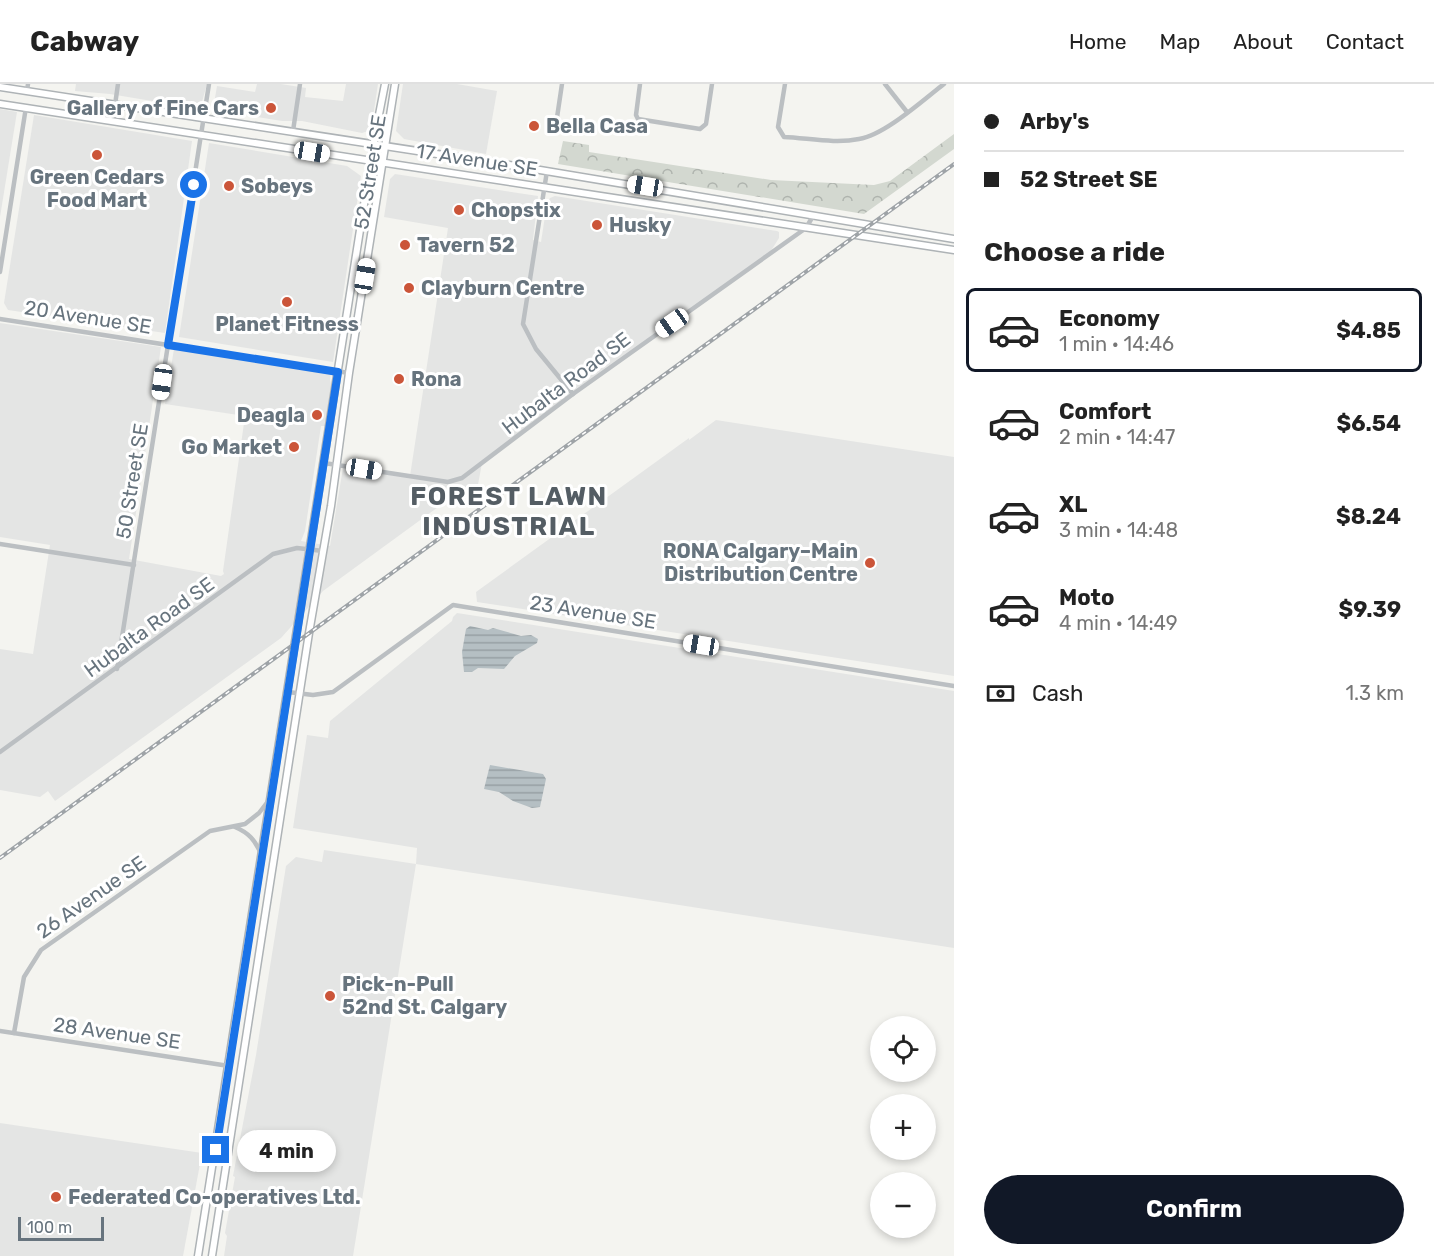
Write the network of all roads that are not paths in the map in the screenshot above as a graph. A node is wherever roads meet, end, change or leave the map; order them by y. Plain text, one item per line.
1 (118, 84) edge
2 (209, 84) edge
3 (300, 84) edge
4 (385, 84) edge
5 (395, 84) edge
6 (562, 84) edge
7 (640, 84) edge
8 (712, 84) edge
9 (785, 84) edge
10 (885, 84) edge
11 (944, 84) edge
12 (0, 87) edge
13 (27, 88) edge
14 (0, 104) edge
15 (115, 105) junction
16 (26, 107) junction
17 (907, 112) junction
18 (204, 117) junction
19 (293, 130) junction
20 (555, 131) dead end
21 (201, 134) junction
22 (374, 143) junction
23 (386, 145) junction
24 (371, 162) junction
25 (383, 164) junction
26 (547, 171) junction
27 (545, 187) junction
28 (813, 216) junction
29 (806, 228) junction
30 (954, 238) edge
31 (2, 244) edge
32 (954, 250) edge
33 (0, 272) edge
34 (0, 318) edge
35 (168, 345) junction
36 (338, 372) junction
37 (350, 374) junction
38 (573, 394) junction
39 (324, 463) junction
40 (337, 465) junction
41 (0, 544) edge
42 (310, 550) junction
43 (323, 551) junction
44 (134, 566) junction
45 (117, 669) junction
46 (954, 686) edge
47 (288, 692) junction
48 (300, 693) junction
49 (0, 752) edge
50 (271, 797) junction
51 (235, 827) junction
52 (262, 856) junction
53 (0, 1031) edge
54 (14, 1033) junction
55 (229, 1066) junction
56 (198, 1256) edge
57 (212, 1256) edge

1 - 15 street
2 - 18 street, 50 Street SE
3 - 19 street
4 - 22 main road, 52 Street SE
5 - 23 main road, 52 Street SE
6 - 20 street
7 - 8 street
9 - 17 street
10 - 17 street
11 - 17 street
12 - 13 main road, 17 Avenue SE
13 - 15 main road, 17 Avenue SE
14 - 16 main road, 17 Avenue SE
15 - 18 main road, 17 Avenue SE
16 - 21 main road, 17 Avenue SE
16 - 31 street
18 - 19 main road, 17 Avenue SE
18 - 21 street, 50 Street SE
19 - 22 main road, 17 Avenue SE
21 - 24 main road, 17 Avenue SE
21 - 35 street, 50 Street SE
22 - 23 main road, 17 Avenue SE
22 - 24 main road, 52 Street SE
23 - 25 main road, 52 Street SE
23 - 26 main road, 17 Avenue SE
24 - 25 main road, 17 Avenue SE
24 - 36 main road, 52 Street SE
25 - 27 main road, 17 Avenue SE
25 - 37 main road, 52 Street SE
26 - 27 street
26 - 28 main road, 17 Avenue SE
27 - 29 main road, 17 Avenue SE
27 - 38 street
28 - 29 street, Hubalta Road SE
28 - 30 main road, 17 Avenue SE
29 - 32 main road, 17 Avenue SE
29 - 38 street, Hubalta Road SE
31 - 33 street
34 - 35 street, 20 Avenue SE
35 - 36 street, 20 Avenue SE
35 - 44 street, 50 Street SE
36 - 37 street, 20 Avenue SE
36 - 39 main road, 52 Street SE
37 - 40 main road, 52 Street SE
38 - 40 street, Hubalta Road SE
39 - 40 street
39 - 42 main road, 52 Street SE
40 - 43 main road, 52 Street SE
41 - 44 street
42 - 43 street, Hubalta Road SE
42 - 45 street, Hubalta Road SE
42 - 47 main road, 52 Street SE
43 - 48 main road, 52 Street SE
44 - 45 street, 50 Street SE
45 - 49 street, Hubalta Road SE
46 - 48 street, 23 Avenue SE
47 - 48 street, 23 Avenue SE
47 - 50 main road, 52 Street SE
48 - 57 main road, 52 Street SE
50 - 51 street, 26 Avenue SE
50 - 52 main road, 52 Street SE
51 - 52 street
51 - 54 street, 26 Avenue SE
52 - 55 main road, 52 Street SE
53 - 54 street, 28 Avenue SE
54 - 55 street, 28 Avenue SE
55 - 56 main road, 52 Street SE

